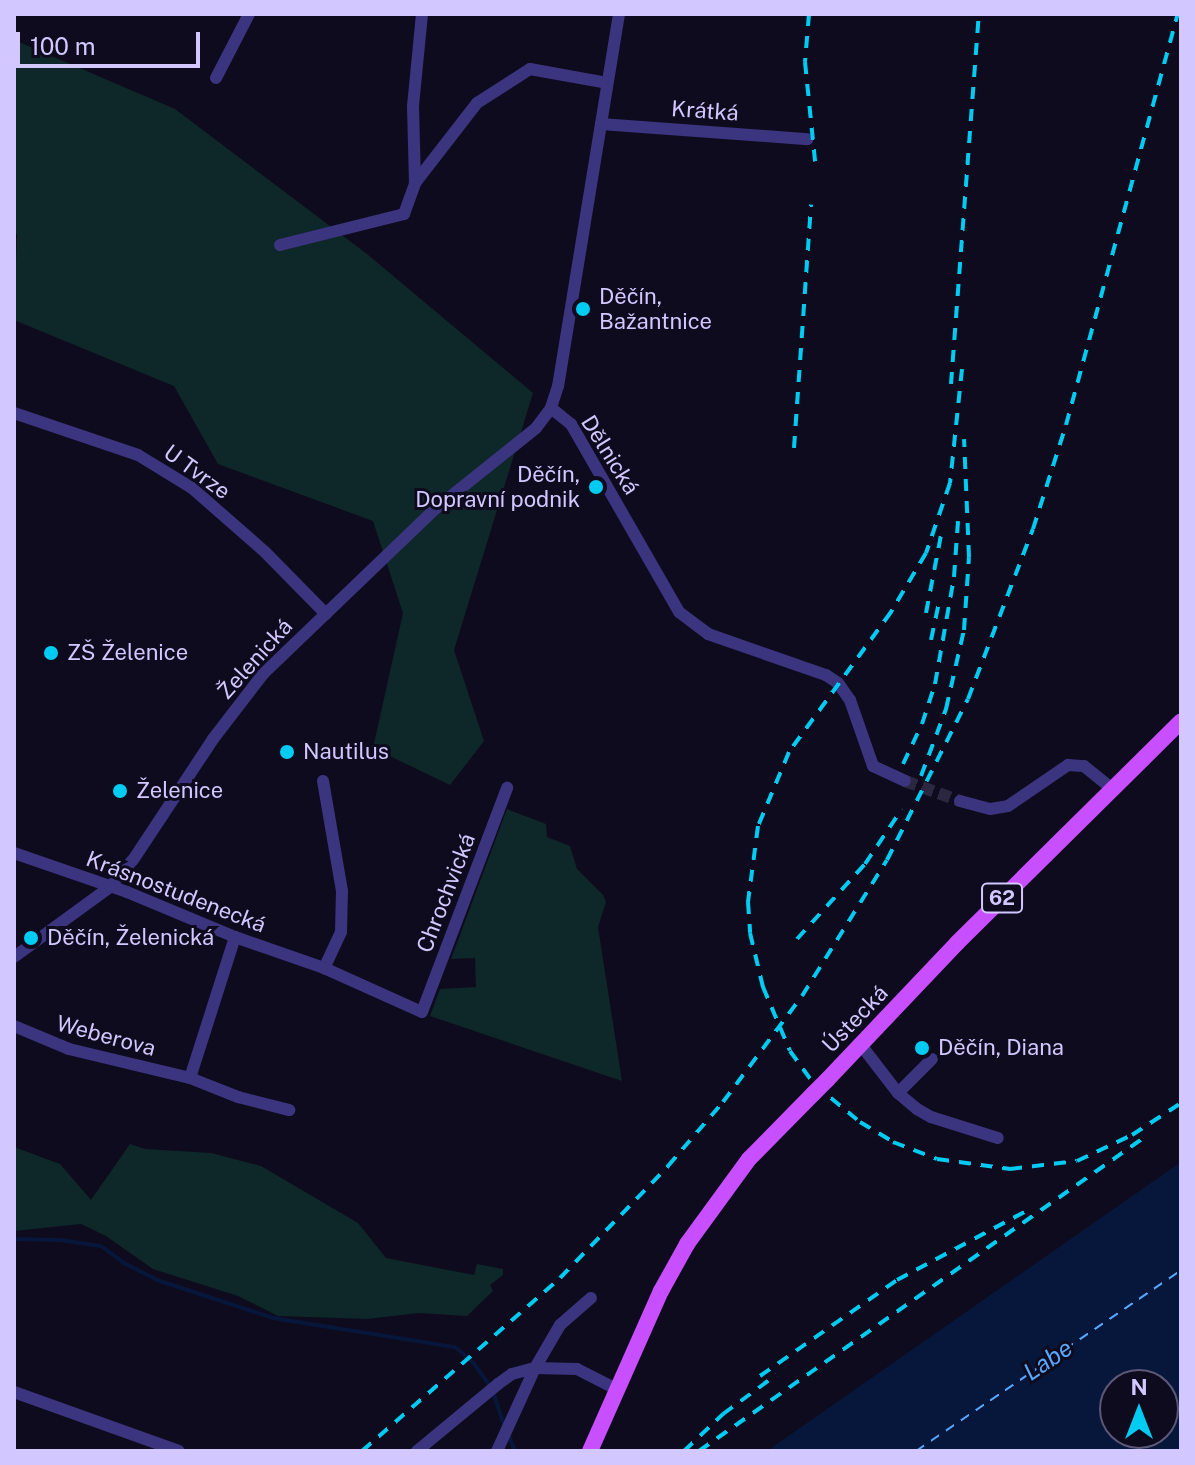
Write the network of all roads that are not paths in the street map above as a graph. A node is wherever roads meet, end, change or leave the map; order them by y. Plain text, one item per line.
1 (249, 14) edge
2 (422, 14) edge
3 (619, 14) edge
4 (216, 78) dead end
5 (607, 83) junction
6 (601, 124) junction
7 (807, 139) dead end
8 (415, 183) junction
9 (280, 245) dead end
10 (551, 408) junction
11 (14, 413) edge
12 (326, 614) junction
13 (1181, 721) edge
14 (323, 781) dead end
15 (905, 781) tunnel mouth
16 (507, 788) dead end
17 (1111, 788) junction
18 (960, 801) tunnel mouth
19 (14, 853) edge
20 (110, 887) junction
21 (235, 937) junction
22 (14, 957) edge
23 (324, 968) junction
24 (422, 1012) joint
25 (14, 1026) edge
26 (861, 1045) junction
27 (932, 1059) dead end
28 (190, 1078) junction
29 (898, 1093) junction
30 (289, 1110) dead end
31 (998, 1138) dead end
32 (591, 1298) dead end
33 (535, 1368) junction
34 (618, 1390) junction
35 (14, 1392) edge
36 (179, 1451) edge
37 (417, 1451) edge
38 (497, 1451) edge
39 (590, 1451) edge

1 - 4 street
2 - 8 street
3 - 5 street, Dělnická
5 - 6 street, Dělnická
5 - 8 street
6 - 7 street, Krátká
6 - 10 street, Dělnická
8 - 9 street
10 - 12 street, Želenická
10 - 15 street, Dělnická
11 - 12 street, U Tvrze
12 - 20 street, Želenická
13 - 17 main road, Ústecká / 62
14 - 23 street
16 - 24 street, Chrochvická
17 - 18 street
17 - 26 main road, Ústecká / 62
19 - 20 street, Krásnostudenecká
20 - 21 street, Krásnostudenecká
20 - 22 street, Želenická
21 - 23 street, Krásnostudenecká
21 - 28 street
23 - 24 street, Krásnostudenecká
25 - 28 street, Weberova
26 - 29 street
26 - 34 main road, Ústecká / 62, bridge
27 - 29 street
28 - 30 street, Weberova
29 - 31 street
32 - 33 street
33 - 34 street
33 - 37 street
33 - 38 street
34 - 39 main road, Ústecká / 62
35 - 36 street

